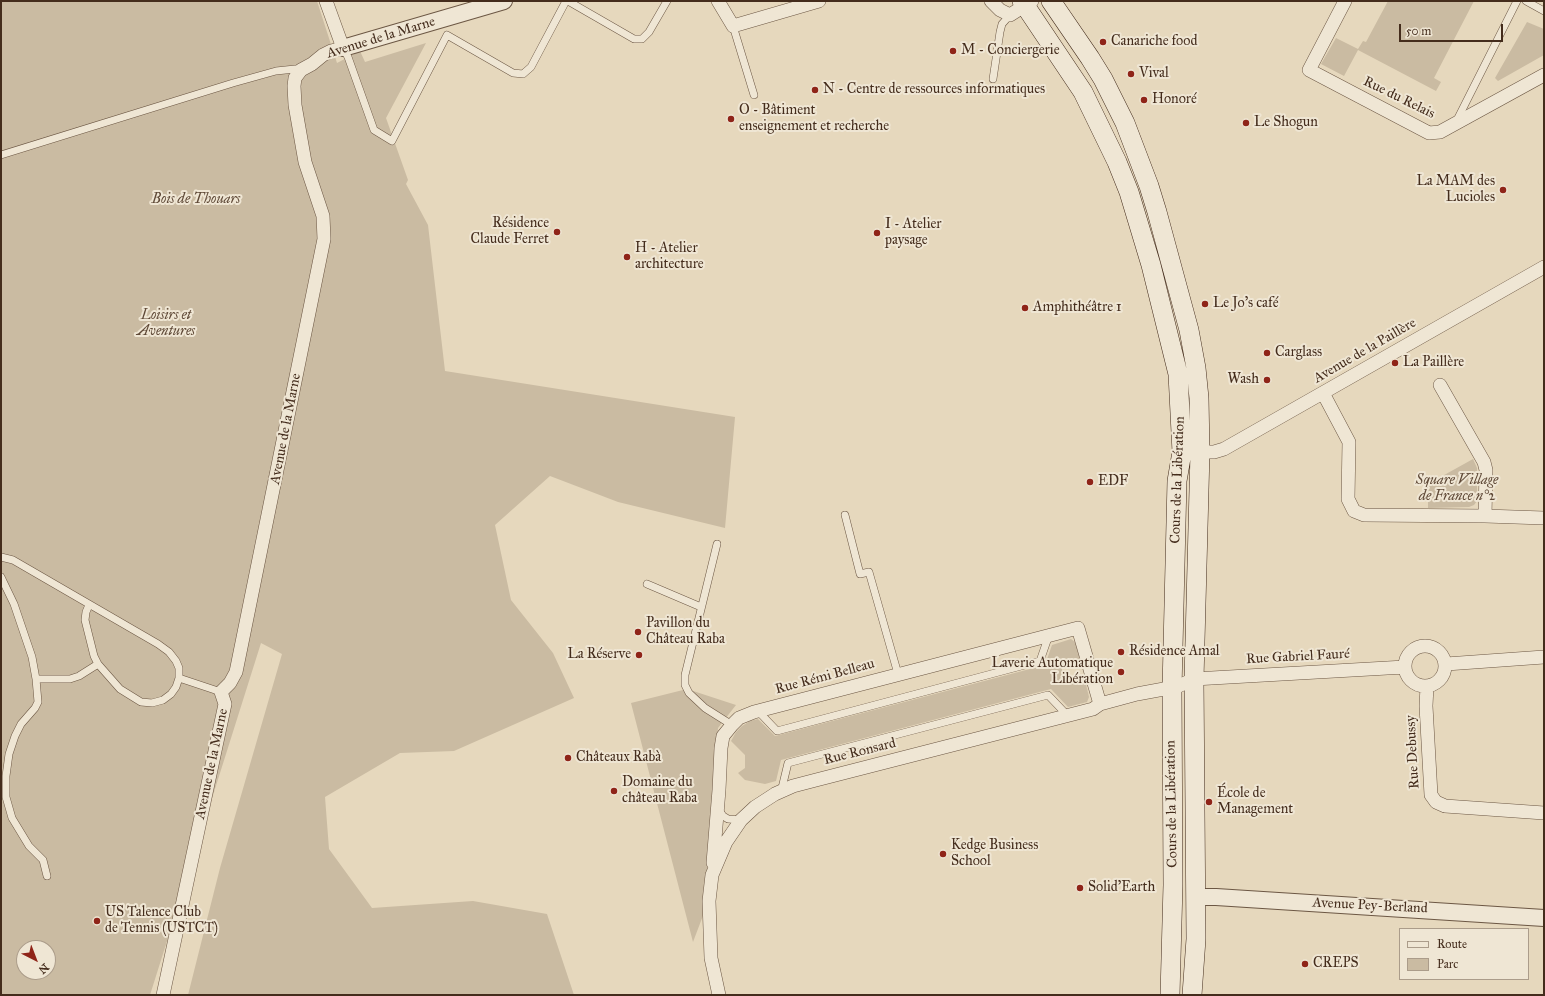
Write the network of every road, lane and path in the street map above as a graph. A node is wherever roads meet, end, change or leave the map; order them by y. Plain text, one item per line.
1 (326, 1) edge
2 (504, 1) edge
3 (567, 1) edge
4 (667, 1) edge
5 (718, 1) edge
6 (819, 1) edge
7 (992, 1) edge
8 (1051, 1) edge
9 (1345, 1) edge
10 (1517, 1) edge
11 (1526, 1) edge
12 (1022, 6) edge
13 (1544, 11) edge
14 (441, 19) junction
15 (733, 26) junction
16 (448, 34) junction
17 (343, 48) junction
18 (301, 70) junction
19 (1544, 75) edge
20 (993, 79) dead end
21 (754, 95) dead end
22 (1455, 123) junction
23 (1135, 150) junction
24 (1, 155) edge
25 (1542, 272) edge
26 (1440, 385) dead end
27 (1323, 393) junction
28 (1191, 452) junction
29 (845, 515) dead end
30 (1176, 516) junction
31 (1485, 516) junction
32 (1544, 518) edge
33 (717, 544) dead end
34 (1, 557) edge
35 (1, 576) edge
36 (647, 584) dead end
37 (89, 605) junction
38 (701, 607) junction
39 (1049, 635) junction
40 (1544, 657) edge
41 (98, 664) junction
42 (1446, 664) junction
43 (1404, 667) junction
44 (898, 674) junction
45 (180, 678) junction
46 (36, 679) junction
47 (1194, 679) junction
48 (1427, 686) junction
49 (1172, 690) junction
50 (221, 692) junction
51 (1100, 704) junction
52 (758, 711) junction
53 (1068, 716) junction
54 (732, 724) junction
55 (1172, 752) junction
56 (1195, 790) junction
57 (781, 792) junction
58 (718, 808) junction
59 (1544, 813) edge
60 (742, 820) junction
61 (712, 875) junction
62 (47, 876) dead end
63 (1196, 897) junction
64 (1544, 918) edge
65 (163, 995) edge
66 (719, 995) edge
67 (1170, 995) edge
68 (1192, 995) edge

1 - 17 street
2 - 14 street, Avenue de la Marne
3 - 4 lane
3 - 16 lane
5 - 15 street
6 - 15 street
7 - 12 street
8 - 23 main road, Cours de la Libération
9 - 22 street, Rue du Relais
10 - 22 lane
11 - 13 lane
12 - 20 lane
12 - 23 main road
12 - 28 main road, Cours de la Libération
14 - 16 lane
14 - 17 street, Avenue de la Marne
15 - 21 lane
16 - 17 lane
17 - 18 street, Avenue de la Marne
18 - 24 lane
18 - 50 street, Avenue de la Marne
19 - 22 street, Rue du Relais
23 - 28 main road, Cours de la Libération
25 - 27 street, Avenue de la Paillère
26 - 31 street
27 - 28 street, Avenue de la Paillère
27 - 31 street
28 - 30 main road, Cours de la Libération
28 - 47 main road, Cours de la Libération
29 - 44 lane
30 - 47 main road
30 - 49 main road, Cours de la Libération
31 - 32 street
33 - 38 lane
34 - 37 lane
35 - 46 lane
36 - 38 lane
37 - 41 lane
37 - 45 lane
38 - 54 lane
39 - 44 street, Rue Rémi Belleau
39 - 51 street, Rue Rémi Belleau
39 - 52 lane
40 - 42 street
41 - 45 lane
41 - 46 lane
42 - 43 street
42 - 48 street
43 - 47 street, Rue Gabriel Fauré
43 - 48 street
44 - 52 street, Rue Rémi Belleau
45 - 50 lane
46 - 62 lane
47 - 49 street
47 - 56 main road, Cours de la Libération
48 - 59 street, Rue Debussy
49 - 51 street, Rue Ronsard
49 - 55 main road, Cours de la Libération
49 - 56 main road
50 - 65 street, Avenue de la Marne
51 - 53 street, Rue Ronsard
52 - 54 street, Rue Rémi Belleau
53 - 57 street, Rue Ronsard
53 - 57 lane
54 - 58 street
55 - 63 main road
55 - 67 main road, Cours de la Libération
56 - 63 main road, Cours de la Libération
57 - 60 street, Rue Ronsard
58 - 60 lane
58 - 61 street
60 - 61 street, Rue Ronsard
61 - 66 street, Rue Ronsard
63 - 64 street, Avenue Pey-Berland
63 - 68 main road, Cours de la Libération

